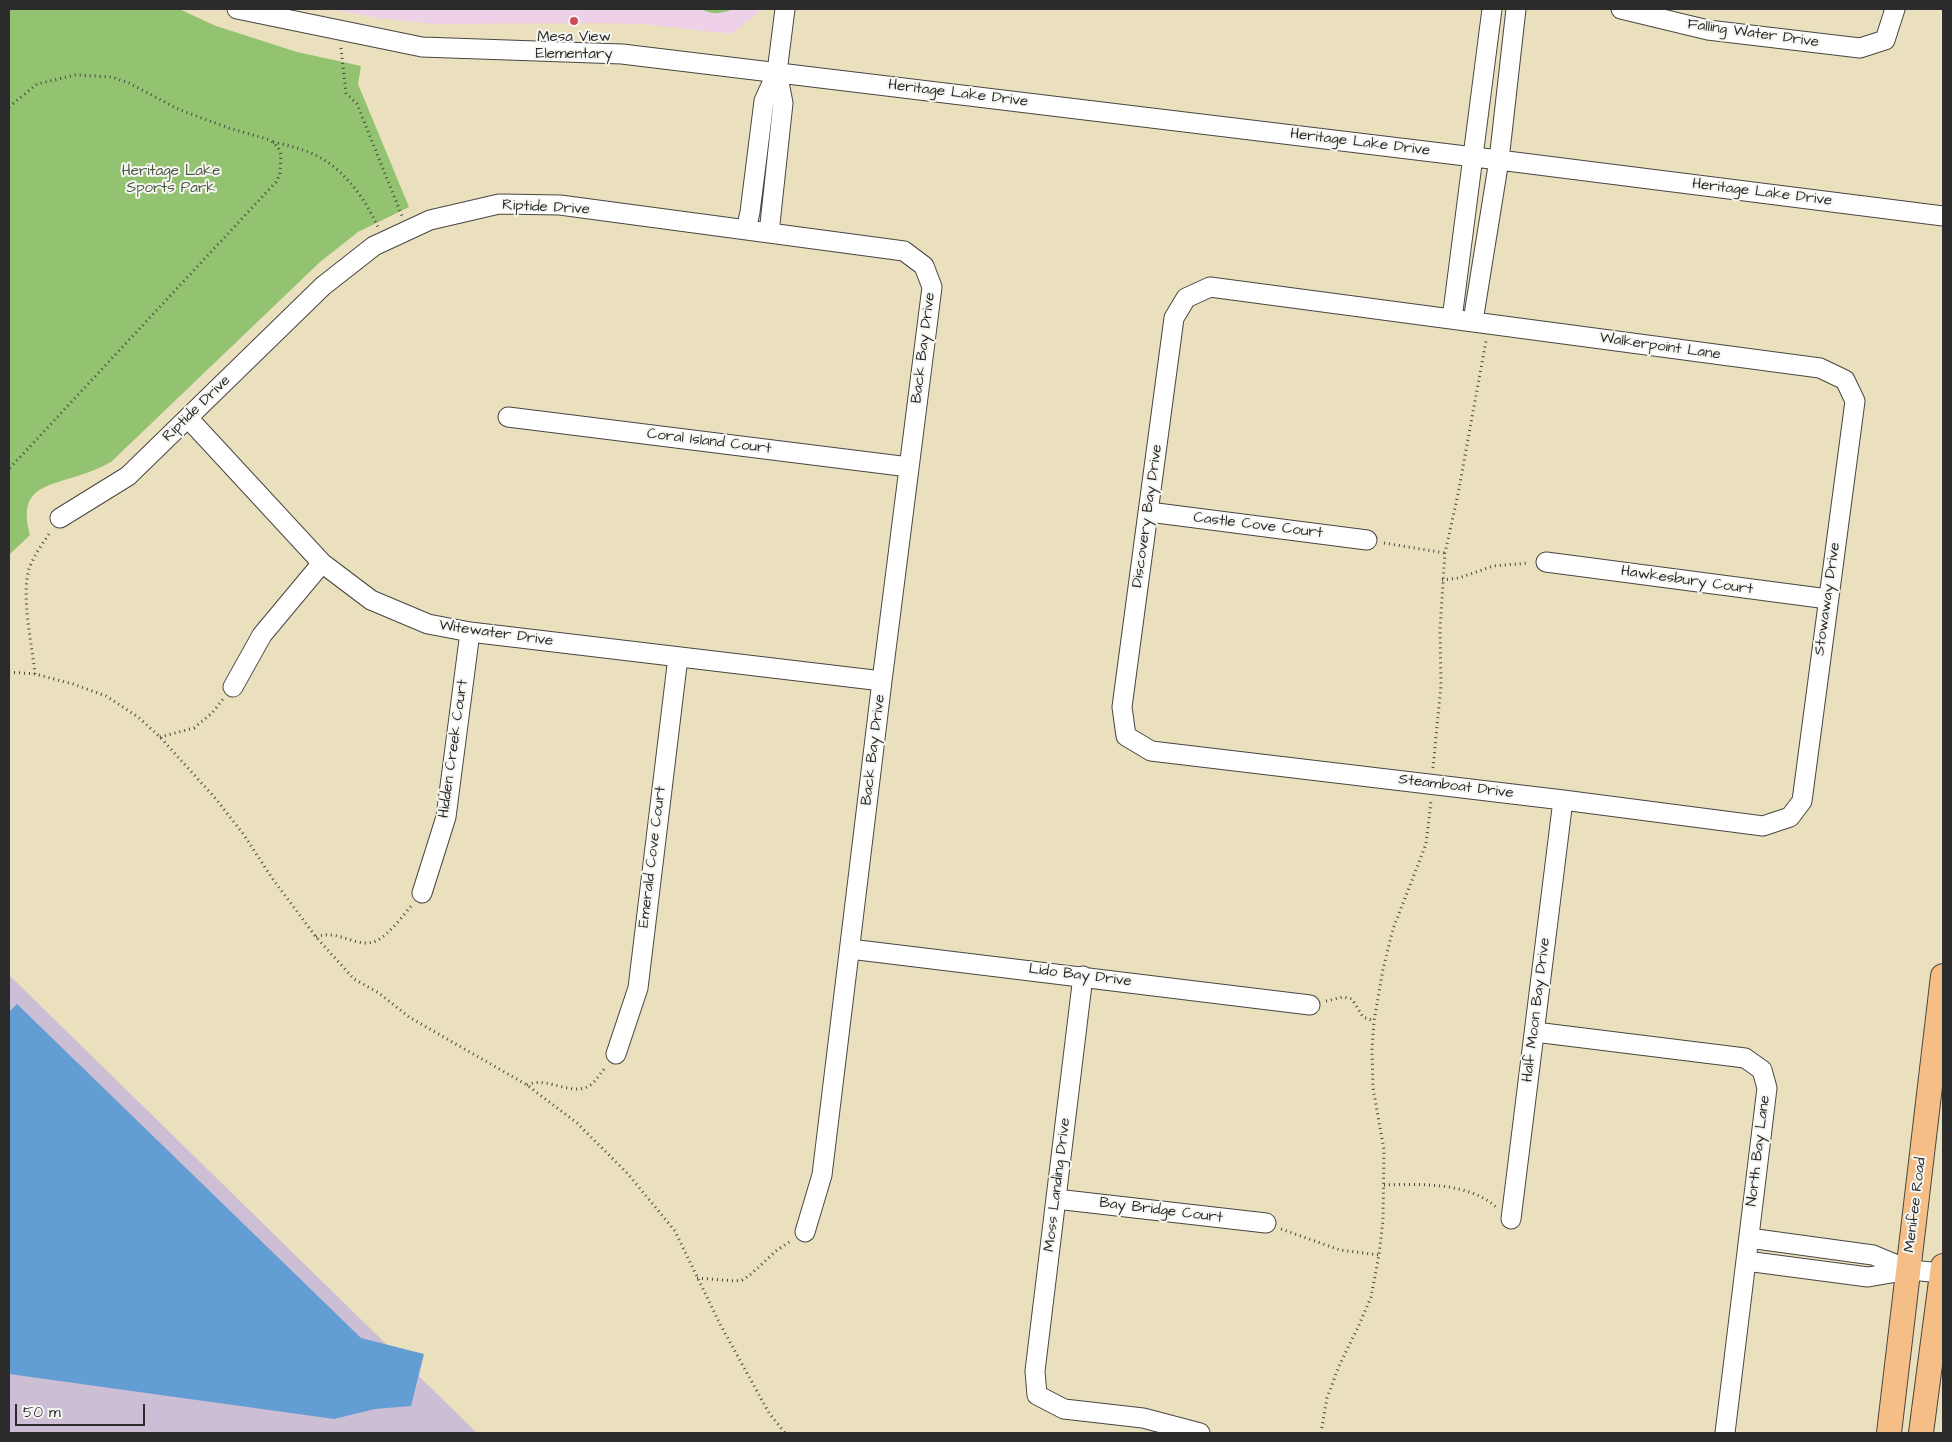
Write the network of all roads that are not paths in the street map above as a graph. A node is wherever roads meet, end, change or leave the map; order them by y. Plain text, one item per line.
1 (237, 9) edge
2 (785, 9) edge
3 (1492, 9) edge
4 (1516, 9) edge
5 (1621, 9) edge
6 (1896, 9) edge
7 (777, 72) junction
8 (1474, 156) junction
9 (1498, 160) junction
10 (1943, 216) edge
11 (746, 230) junction
12 (769, 233) junction
13 (924, 266) joint
14 (1186, 298) joint
15 (1452, 319) junction
16 (1480, 322) junction
17 (1845, 380) joint
18 (508, 417) dead end
19 (188, 418) junction
20 (909, 467) junction
21 (1149, 512) junction
22 (60, 518) road end
23 (1367, 540) road end
24 (1546, 562) road end
25 (322, 563) junction
26 (1828, 599) junction
27 (470, 632) junction
28 (678, 656) junction
29 (882, 681) junction
30 (233, 687) road end
31 (1126, 736) joint
32 (1563, 800) junction
33 (1790, 817) joint
34 (422, 893) road end
35 (850, 949) junction
36 (1084, 976) junction
37 (1943, 976) edge
38 (1310, 1005) road end
39 (1535, 1032) junction
40 (616, 1054) road end
41 (1056, 1199) junction
42 (1511, 1219) road end
43 (1266, 1223) road end
44 (805, 1232) road end
45 (1749, 1238) junction
46 (1746, 1261) junction
47 (1909, 1270) junction
48 (1943, 1270) edge
49 (1200, 1433) edge
50 (1725, 1433) edge
51 (1889, 1433) edge
52 (1921, 1433) edge

1 - 7 street, Heritage Lake Drive
2 - 7 street
3 - 8 street
4 - 9 street
5 - 6 street, Falling Water Drive
7 - 8 street, Heritage Lake Drive
7 - 11 street
7 - 12 street
8 - 9 street, Heritage Lake Drive
8 - 15 street
9 - 10 street, Heritage Lake Drive
9 - 16 street
11 - 12 street, Riptide Drive
11 - 19 street, Riptide Drive
12 - 13 street, Riptide Drive
13 - 20 street, Back Bay Drive
14 - 15 street, Walkerpoint Lane
14 - 21 street, Discovery Bay Drive
15 - 16 street, Walkerpoint Lane
16 - 17 street, Walkerpoint Lane
17 - 26 street, Stowaway Drive
18 - 20 street, Coral Island Court
19 - 22 street, Riptide Drive
19 - 25 street, Witewater Drive
20 - 29 street, Back Bay Drive
21 - 23 street, Castle Cove Court
21 - 31 street, Discovery Bay Drive
24 - 26 street, Hawkesbury Court
25 - 27 street, Witewater Drive
25 - 30 street
26 - 33 street, Stowaway Drive
27 - 28 street, Witewater Drive
27 - 34 street, Hidden Creek Court
28 - 29 street, Witewater Drive
28 - 40 street, Emerald Cove Court
29 - 35 street, Back Bay Drive
31 - 32 street, Steamboat Drive
32 - 33 street, Steamboat Drive
32 - 39 street, Half Moon Bay Drive
35 - 36 street, Lido Bay Drive
35 - 44 street, Back Bay Drive
36 - 38 street, Lido Bay Drive
36 - 41 street, Moss Landing Drive
37 - 47 main road, Menifee Road
39 - 42 street, Half Moon Bay Drive
39 - 45 street, North Bay Lane
41 - 43 street, Bay Bridge Court
41 - 49 street, Moss Landing Drive
45 - 46 street, North Bay Lane
45 - 47 street
46 - 47 street
46 - 50 street, North Bay Lane
47 - 48 street
47 - 51 main road, Menifee Road
48 - 52 main road

